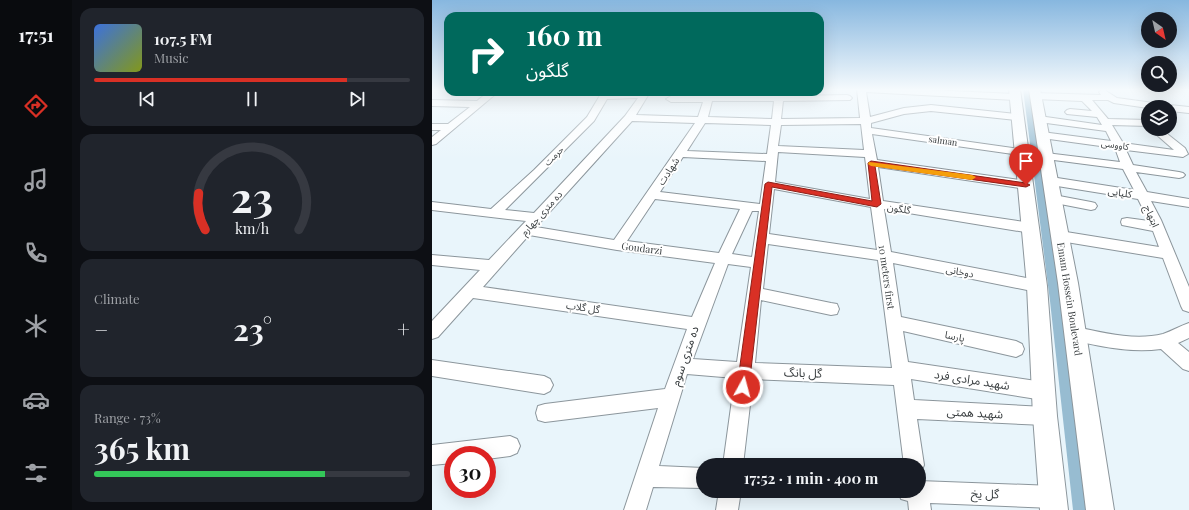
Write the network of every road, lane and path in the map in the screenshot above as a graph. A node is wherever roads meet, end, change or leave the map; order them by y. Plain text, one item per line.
1 (467, 113) edge
2 (594, 113) edge
3 (633, 113) edge
4 (704, 113) edge
5 (777, 113) edge
6 (865, 113) edge
7 (904, 113) edge
8 (978, 113) edge
9 (1016, 113) edge
10 (1038, 113) edge
11 (1073, 113) edge
12 (1097, 113) edge
13 (1122, 113) edge
14 (1016, 117) junction
15 (629, 118) junction
16 (702, 120) junction
17 (776, 122) junction
18 (1105, 122) junction
19 (1129, 123) junction
20 (1141, 124) edge
21 (866, 126) junction
22 (432, 127) edge
23 (450, 127) junction
24 (1041, 127) junction
25 (1163, 136) edge
26 (432, 142) edge
27 (1119, 145) junction
28 (1020, 152) junction
29 (680, 154) junction
30 (772, 154) junction
31 (1185, 154) edge
32 (1046, 156) junction
33 (871, 158) junction
34 (1127, 167) junction
35 (1179, 176) dead end
36 (768, 184) junction
37 (1026, 185) junction
38 (1053, 190) junction
39 (652, 195) junction
40 (1142, 196) junction
41 (1189, 203) edge
42 (877, 204) junction
43 (432, 206) edge
44 (748, 206) junction
45 (1091, 206) dead end
46 (765, 208) junction
47 (494, 213) junction
48 (536, 218) junction
49 (1127, 222) dead end
50 (1157, 227) junction
51 (1031, 228) junction
52 (525, 230) junction
53 (1060, 236) junction
54 (762, 238) junction
55 (617, 245) junction
56 (1168, 254) junction
57 (884, 256) junction
58 (723, 258) junction
59 (432, 260) edge
60 (758, 263) junction
61 (492, 266) junction
62 (1037, 286) junction
63 (469, 291) junction
64 (755, 293) junction
65 (1189, 306) edge
66 (831, 309) dead end
67 (893, 322) junction
68 (696, 324) junction
69 (433, 330) edge
70 (1189, 330) edge
71 (1076, 334) junction
72 (1164, 340) junction
73 (1016, 349) dead end
74 (1189, 363) edge
75 (681, 366) junction
76 (432, 368) edge
77 (745, 371) junction
78 (901, 373) junction
79 (544, 385) dead end
80 (1043, 391) junction
81 (671, 397) junction
82 (906, 410) junction
83 (546, 413) dead end
84 (1045, 416) junction
85 (510, 446) dead end
86 (432, 455) edge
87 (734, 458) edge
88 (913, 458) edge
89 (646, 476) junction
90 (696, 478) edge
91 (926, 497) edge
92 (729, 498) edge
93 (1054, 504) edge
94 (635, 510) edge
95 (727, 510) edge
96 (1100, 510) edge

1 - 23 street
2 - 47 street, حرمت
3 - 15 street, ده متری چهارم
4 - 16 street, شهادت
5 - 17 street
6 - 21 street, 10 meters first
7 - 21 street
8 - 14 street
9 - 14 main road
10 - 24 main road, Emam Hossein Boulevard
11 - 18 street
12 - 18 street, ابتهاج
13 - 19 street
14 - 28 main road
15 - 16 street
15 - 48 street, ده متری چهارم
16 - 17 street
16 - 29 street, شهادت
17 - 21 street
17 - 30 street
18 - 19 street
18 - 24 street
18 - 27 street, ابتهاج
19 - 20 street
21 - 28 street, salman
21 - 33 street, 10 meters first
22 - 23 street
23 - 26 street
24 - 27 street, کاووسی
24 - 32 main road, Emam Hossein Boulevard
25 - 31 street
27 - 31 street, کاووسی
27 - 34 street, ابتهاج
28 - 37 main road
29 - 30 street
29 - 39 street, شهادت
30 - 33 street
30 - 36 street
32 - 34 street
32 - 38 main road, Emam Hossein Boulevard
33 - 37 street
33 - 42 street, 10 meters first
34 - 35 street
34 - 40 street, ابتهاج
36 - 42 street, گلگون
36 - 46 street
37 - 51 main road
38 - 40 street, کلیایی
38 - 45 street
38 - 53 main road, Emam Hossein Boulevard
39 - 44 street
39 - 55 street, شهادت
40 - 41 street, کلیایی
40 - 50 street, ابتهاج
42 - 51 street, گلگون
42 - 57 street, 10 meters first
43 - 47 street
44 - 46 street
44 - 58 street, ده متری سوم
46 - 54 street
47 - 48 street
48 - 52 street, ده متری چهارم
49 - 50 street
50 - 56 street, ابتهاج
51 - 62 main road
52 - 55 street, Goudarzi
52 - 61 street, ده متری چهارم
53 - 56 street
53 - 71 main road, Emam Hossein Boulevard
54 - 57 street, دوخانی
54 - 60 street
55 - 58 street, Goudarzi
56 - 65 street, ابتهاج
57 - 62 street, دوخانی
57 - 67 street, 10 meters first
58 - 60 street, Goudarzi
58 - 68 street, ده متری سوم
59 - 61 street
60 - 64 street
61 - 63 street, ده متری چهارم
62 - 80 main road
63 - 68 street, گل گلاب
63 - 69 street, ده متری چهارم
64 - 66 street
64 - 77 street
67 - 73 street, پارسا
67 - 78 street, 10 meters first
68 - 75 street, ده متری سوم
70 - 72 street
71 - 72 street
71 - 96 main road, Emam Hossein Boulevard
72 - 74 street
75 - 77 street, گل بانگ
75 - 81 street, ده متری سوم
76 - 79 street
77 - 78 street, گل بانگ
77 - 87 street
78 - 80 street, شهید مرادی فرد
78 - 82 street, 10 meters first
80 - 84 main road
81 - 83 street
81 - 89 street, ده متری سوم
82 - 84 street, شهید همتی
82 - 88 street, 10 meters first
84 - 93 main road
85 - 86 street
89 - 90 street
89 - 94 street, ده متری سوم
91 - 93 street, گل یخ
92 - 95 street

